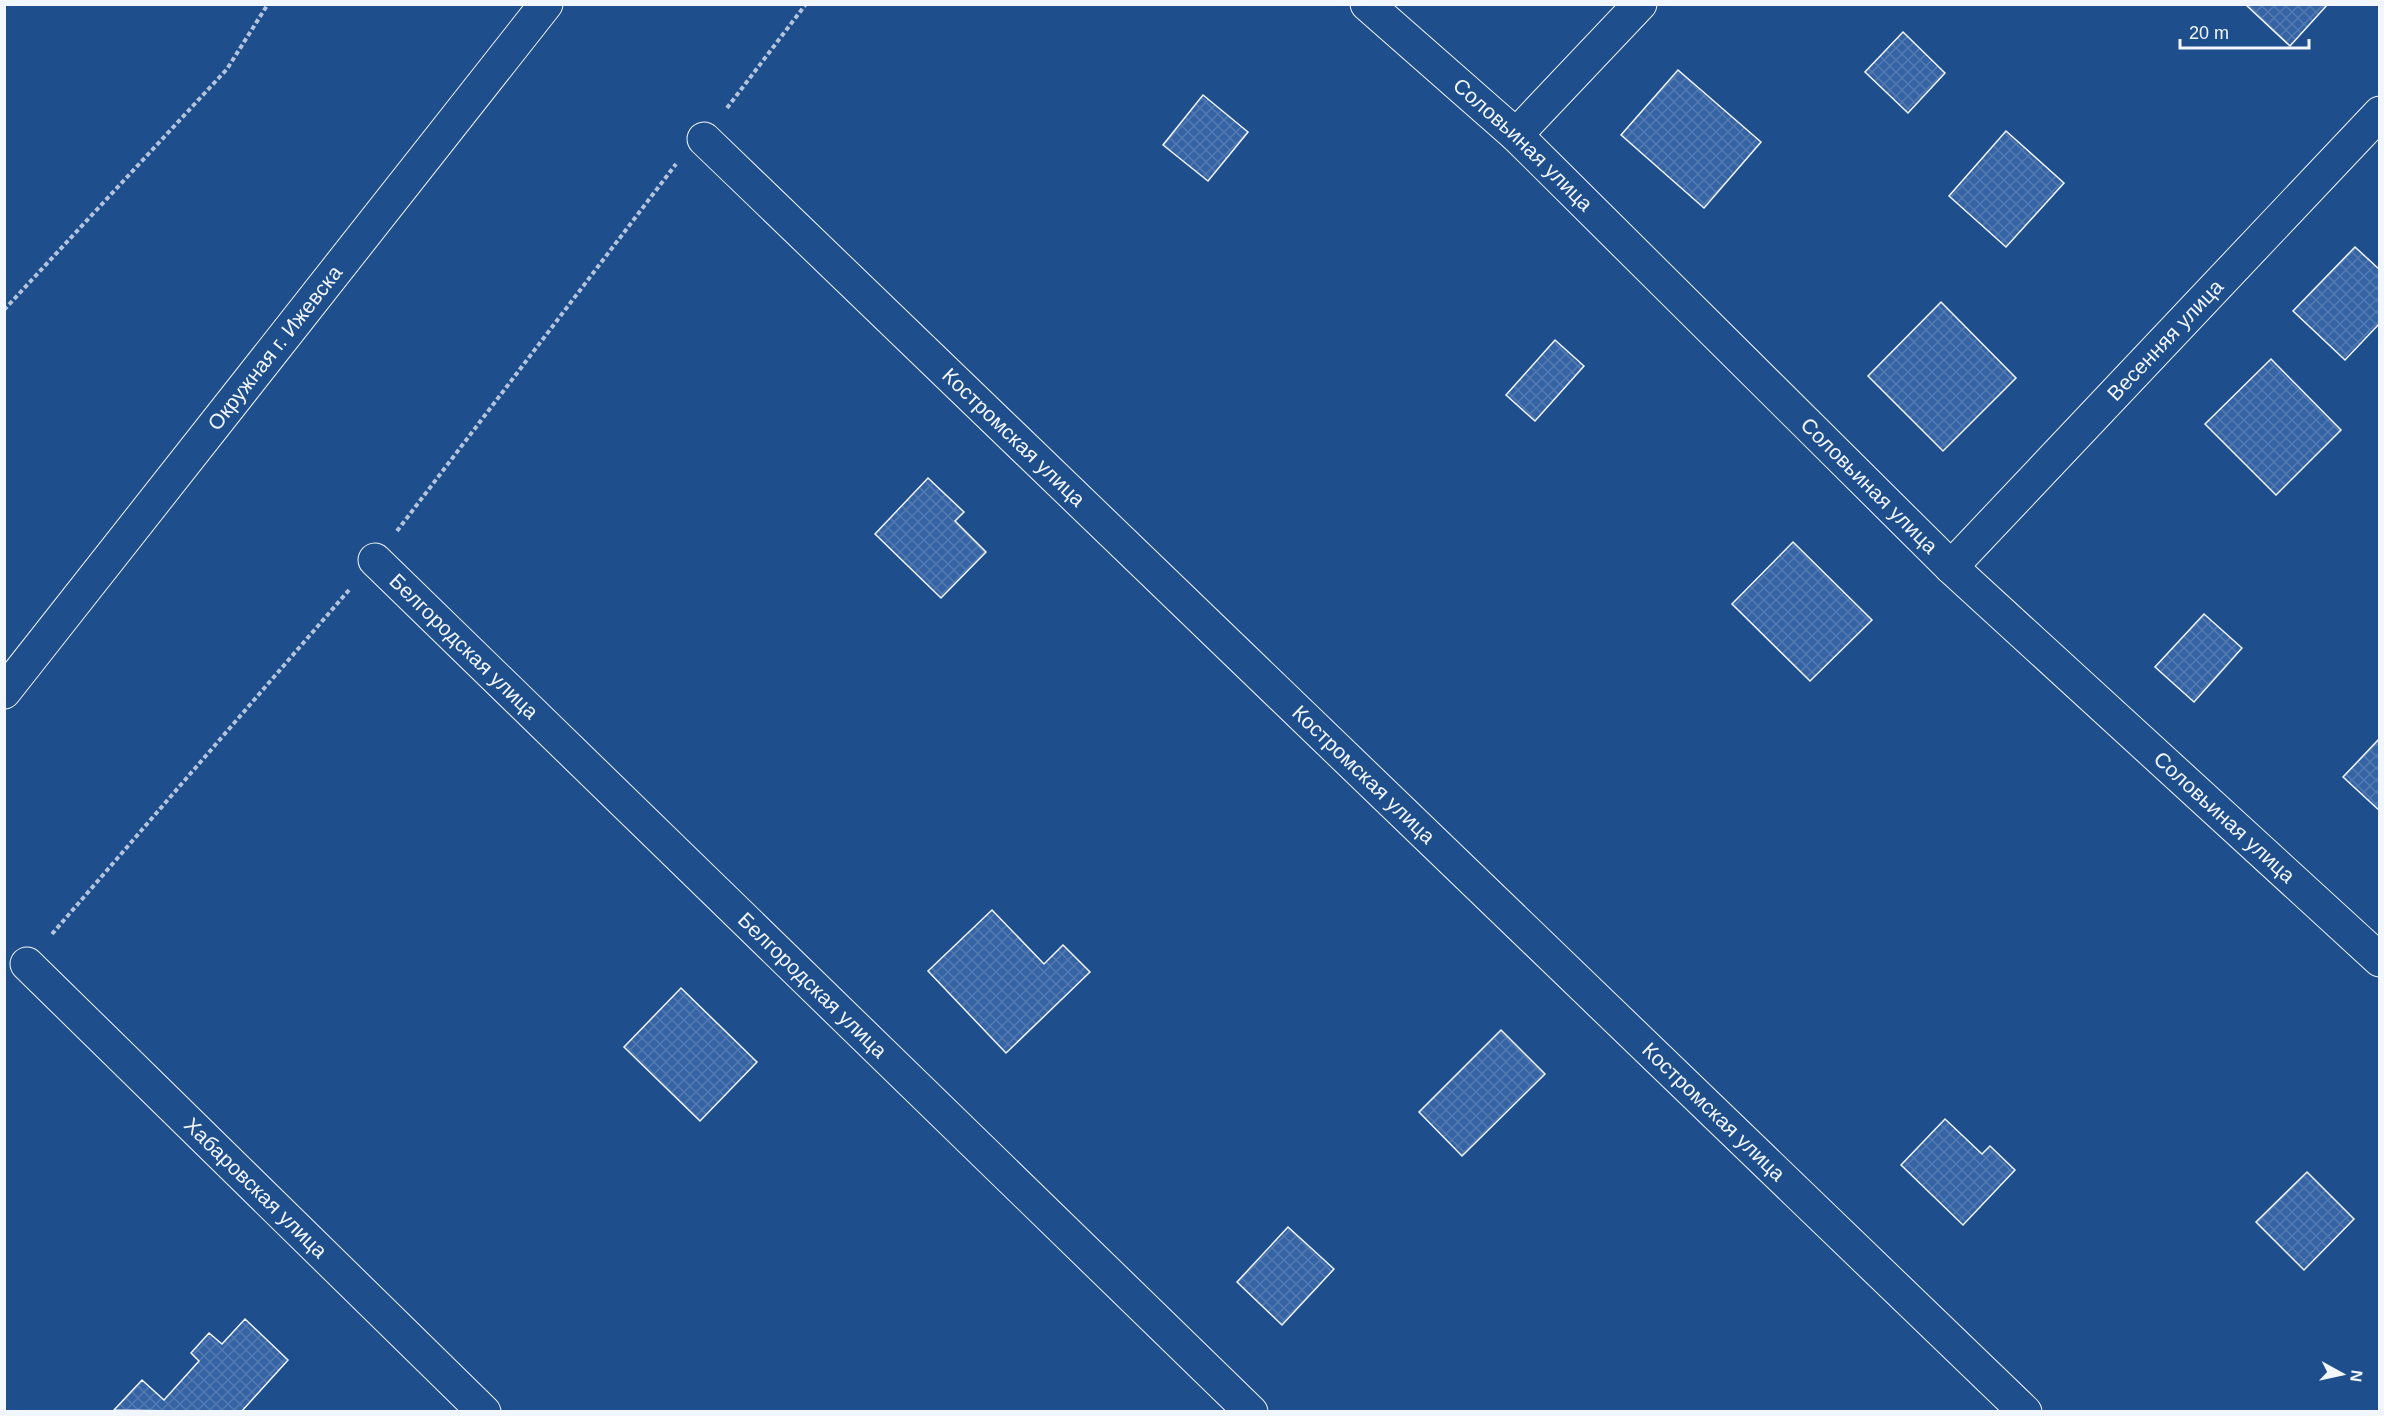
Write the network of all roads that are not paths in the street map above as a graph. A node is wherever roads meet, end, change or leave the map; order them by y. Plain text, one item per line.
1 (546, 4) edge
2 (1367, 4) edge
3 (1640, 4) edge
4 (2379, 113) edge
5 (1516, 135) junction
6 (704, 139) road end
7 (375, 560) road end
8 (1951, 567) junction
9 (4, 692) edge
10 (2379, 960) edge
11 (27, 964) road end
12 (484, 1412) edge
13 (1251, 1412) edge
14 (2025, 1412) edge

1 - 9 street, Окружная г. Ижевска
2 - 5 street, Соловьиная улица
3 - 5 street
4 - 8 street, Весенняя улица
5 - 8 street, Соловьиная улица
6 - 14 street, Костромская улица
7 - 13 street, Белгородская улица
8 - 10 street, Соловьиная улица
11 - 12 street, Хабаровская улица

